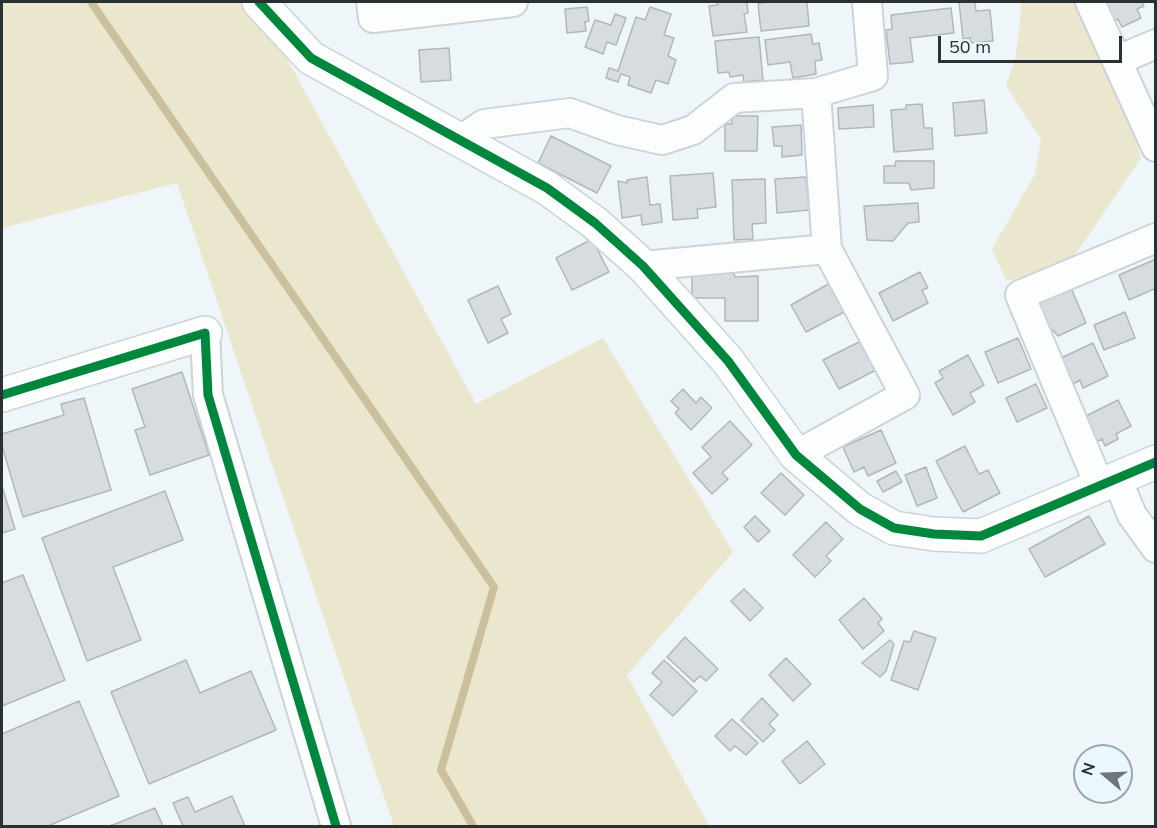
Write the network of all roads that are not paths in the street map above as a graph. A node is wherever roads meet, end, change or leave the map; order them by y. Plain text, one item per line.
1 (259, 2) edge
2 (371, 2) edge
3 (513, 2) edge
4 (867, 2) edge
5 (1090, 2) edge
6 (1155, 44) edge
7 (1118, 60) junction
8 (816, 93) junction
9 (462, 139) junction
10 (1155, 147) edge
11 (1155, 238) edge
12 (826, 249) junction
13 (643, 266) junction
14 (205, 333) joint
15 (2, 395) edge
16 (796, 455) junction
17 (1155, 462) edge
18 (1109, 483) junction
19 (1155, 548) edge
20 (336, 826) edge

1 - 9 street
2 - 3 street
4 - 8 street
5 - 7 street
6 - 7 street
7 - 10 street
8 - 9 street
8 - 12 street
9 - 13 street
11 - 18 street
12 - 13 street
12 - 16 street
13 - 16 street
14 - 15 street
14 - 20 street
16 - 18 street
17 - 18 street
18 - 19 street

